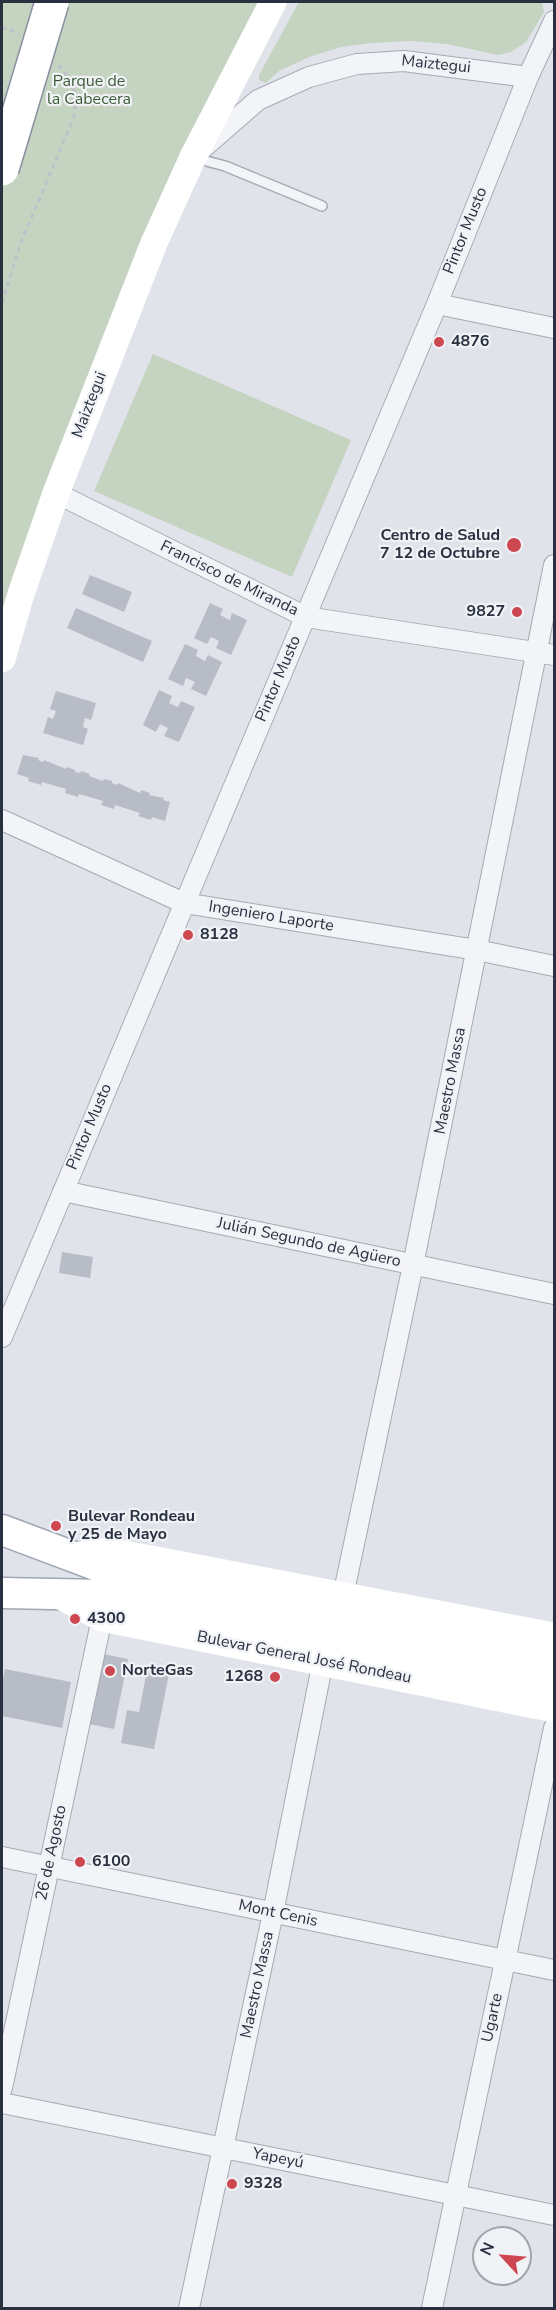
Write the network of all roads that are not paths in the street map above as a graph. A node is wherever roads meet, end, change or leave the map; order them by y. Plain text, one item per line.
1 (29, 2) edge
2 (52, 2) edge
3 (273, 2) edge
4 (555, 21) edge
5 (528, 77) junction
6 (2, 90) edge
7 (193, 157) junction
8 (2, 169) edge
9 (322, 206) dead end
10 (437, 304) junction
11 (555, 328) edge
12 (56, 493) junction
13 (555, 565) edge
14 (306, 617) junction
15 (546, 654) edge
16 (2, 659) edge
17 (2, 820) edge
18 (184, 903) junction
19 (477, 950) junction
20 (555, 966) edge
21 (63, 1191) junction
22 (413, 1265) junction
23 (555, 1294) edge
24 (2, 1336) edge
25 (2, 1530) edge
26 (73, 1556) junction
27 (2, 1593) edge
28 (59, 1595) junction
29 (343, 1596) junction
30 (102, 1618) junction
31 (555, 1636) edge
32 (555, 1661) edge
33 (323, 1662) junction
34 (555, 1690) edge
35 (555, 1709) edge
36 (555, 1728) edge
37 (2, 1857) edge
38 (49, 1867) junction
39 (273, 1913) junction
40 (506, 1960) junction
41 (555, 1970) edge
42 (2, 2088) edge
43 (2, 2103) edge
44 (223, 2148) junction
45 (456, 2195) junction
46 (555, 2215) edge
47 (189, 2308) edge
48 (432, 2308) edge

1 - 6 highway
2 - 8 highway, bridge
3 - 7 main road, Maiztegui
4 - 5 street, Pintor Musto
5 - 7 street, Maiztegui
5 - 10 street, Pintor Musto
7 - 9 lane
7 - 12 main road, Maiztegui
10 - 11 street
10 - 14 street, Pintor Musto
12 - 14 street, Francisco de Miranda
12 - 16 main road, Maiztegui
13 - 15 street, Maestro Massa
14 - 15 street, Francisco de Miranda
14 - 18 street, Pintor Musto
15 - 19 street, Maestro Massa
17 - 18 street, Ingeniero Laporte
18 - 19 street, Ingeniero Laporte
18 - 21 street, Pintor Musto
19 - 20 street, Ingeniero Laporte
19 - 22 street, Maestro Massa
21 - 22 street, Julián Segundo de Agüero
21 - 24 street, Pintor Musto
22 - 23 street, Julián Segundo de Agüero
22 - 29 street, Maestro Massa
25 - 26 main road
26 - 29 main road
26 - 32 main road
27 - 28 main road, Bulevar General José Rondeau
28 - 30 main road, Bulevar General José Rondeau
28 - 34 main road, Bulevar General José Rondeau
29 - 31 main road
30 - 33 main road, Bulevar General José Rondeau
30 - 38 street, 26 de Agosto
33 - 35 main road, Bulevar General José Rondeau
33 - 39 street, Maestro Massa
36 - 40 street, Ugarte
37 - 38 street, Mont Cenis
38 - 39 street, Mont Cenis
38 - 42 street, 26 de Agosto
39 - 40 street, Mont Cenis
39 - 44 street, Maestro Massa
40 - 41 street, Mont Cenis
40 - 45 street, Ugarte
43 - 44 street, Yapeyú
44 - 45 street, Yapeyú
44 - 47 street, Maestro Massa
45 - 46 street, Yapeyú
45 - 48 street, Ugarte

